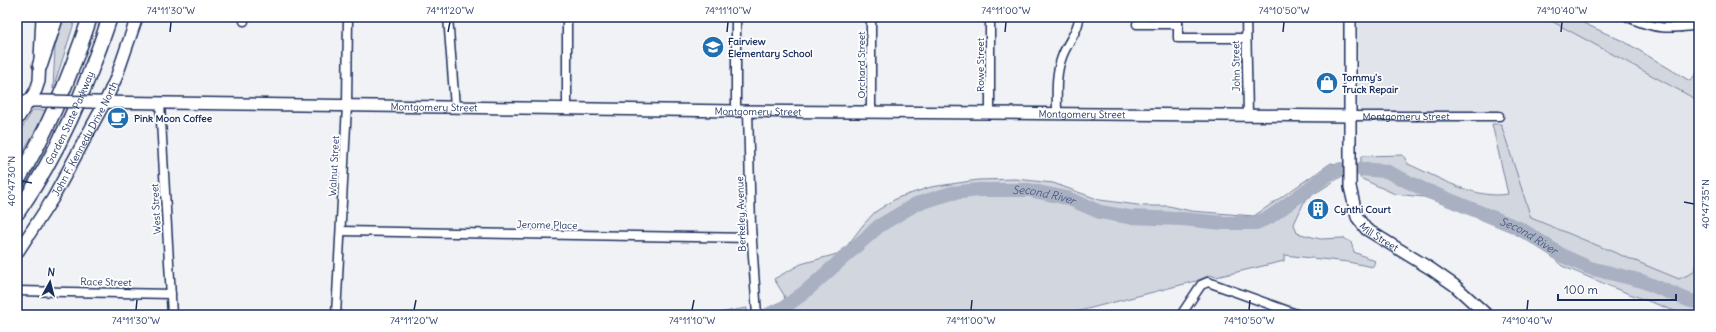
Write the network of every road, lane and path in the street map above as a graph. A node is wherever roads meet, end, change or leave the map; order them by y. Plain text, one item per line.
1 (42, 17) edge
2 (56, 17) edge
3 (90, 17) edge
4 (110, 17) edge
5 (137, 17) edge
6 (348, 17) edge
7 (448, 17) edge
8 (567, 17) edge
9 (736, 17) edge
10 (871, 17) edge
11 (990, 17) edge
12 (1079, 17) edge
13 (1246, 17) edge
14 (1350, 17) edge
15 (1628, 17) edge
16 (1681, 17) edge
17 (1178, 21) edge
18 (1137, 24) dead end
19 (1699, 25) edge
20 (1681, 27) junction
21 (1246, 38) junction
22 (40, 65) junction
23 (17, 101) edge
24 (30, 101) junction
25 (105, 102) junction
26 (160, 103) junction
27 (347, 106) junction
28 (455, 107) junction
29 (567, 109) junction
30 (736, 111) junction
31 (748, 112) junction
32 (871, 112) junction
33 (990, 113) junction
34 (1057, 114) junction
35 (1248, 115) junction
36 (1350, 116) junction
37 (1498, 116) dead end
38 (17, 120) edge
39 (17, 181) edge
40 (17, 213) edge
41 (341, 231) junction
42 (752, 238) junction
43 (17, 253) edge
44 (17, 291) edge
45 (171, 294) junction
46 (756, 311) edge
47 (1485, 314) edge
48 (172, 315) edge
49 (336, 315) edge
50 (1181, 315) edge
51 (1299, 315) edge

1 - 22 street
2 - 22 highway
3 - 39 highway, Garden State Parkway
4 - 40 highway, Garden State Parkway
5 - 25 street, John F. Kennedy Drive North
6 - 27 street, Walnut Street
7 - 28 street
8 - 29 street
9 - 30 street
10 - 32 street, Orchard Street
11 - 33 street, Rowe Street
12 - 34 street
13 - 21 street, John Street
14 - 36 street, Mill Street
15 - 20 street
16 - 20 street
17 - 18 street
17 - 21 street
19 - 20 street
21 - 35 street, John Street
22 - 24 street
23 - 24 street, Montgomery Street
24 - 25 street, Montgomery Street, bridge
24 - 38 street
25 - 26 street, Montgomery Street
25 - 43 street, John F. Kennedy Drive North
26 - 27 street, Montgomery Street
26 - 45 street, West Street
27 - 28 street, Montgomery Street
27 - 41 street, Walnut Street
28 - 29 street, Montgomery Street
29 - 30 street, Montgomery Street
30 - 31 street, Montgomery Street
31 - 32 street, Montgomery Street
31 - 42 street, Berkeley Avenue
32 - 33 street, Montgomery Street
33 - 34 street, Montgomery Street
34 - 35 street, Montgomery Street
35 - 36 street, Montgomery Street
36 - 37 street, Montgomery Street
36 - 47 street, Mill Street
41 - 42 street, Jerome Place
41 - 49 street, Walnut Street
42 - 46 street, Berkeley Avenue
44 - 45 street, Race Street
45 - 48 street, West Street
50 - 51 street

